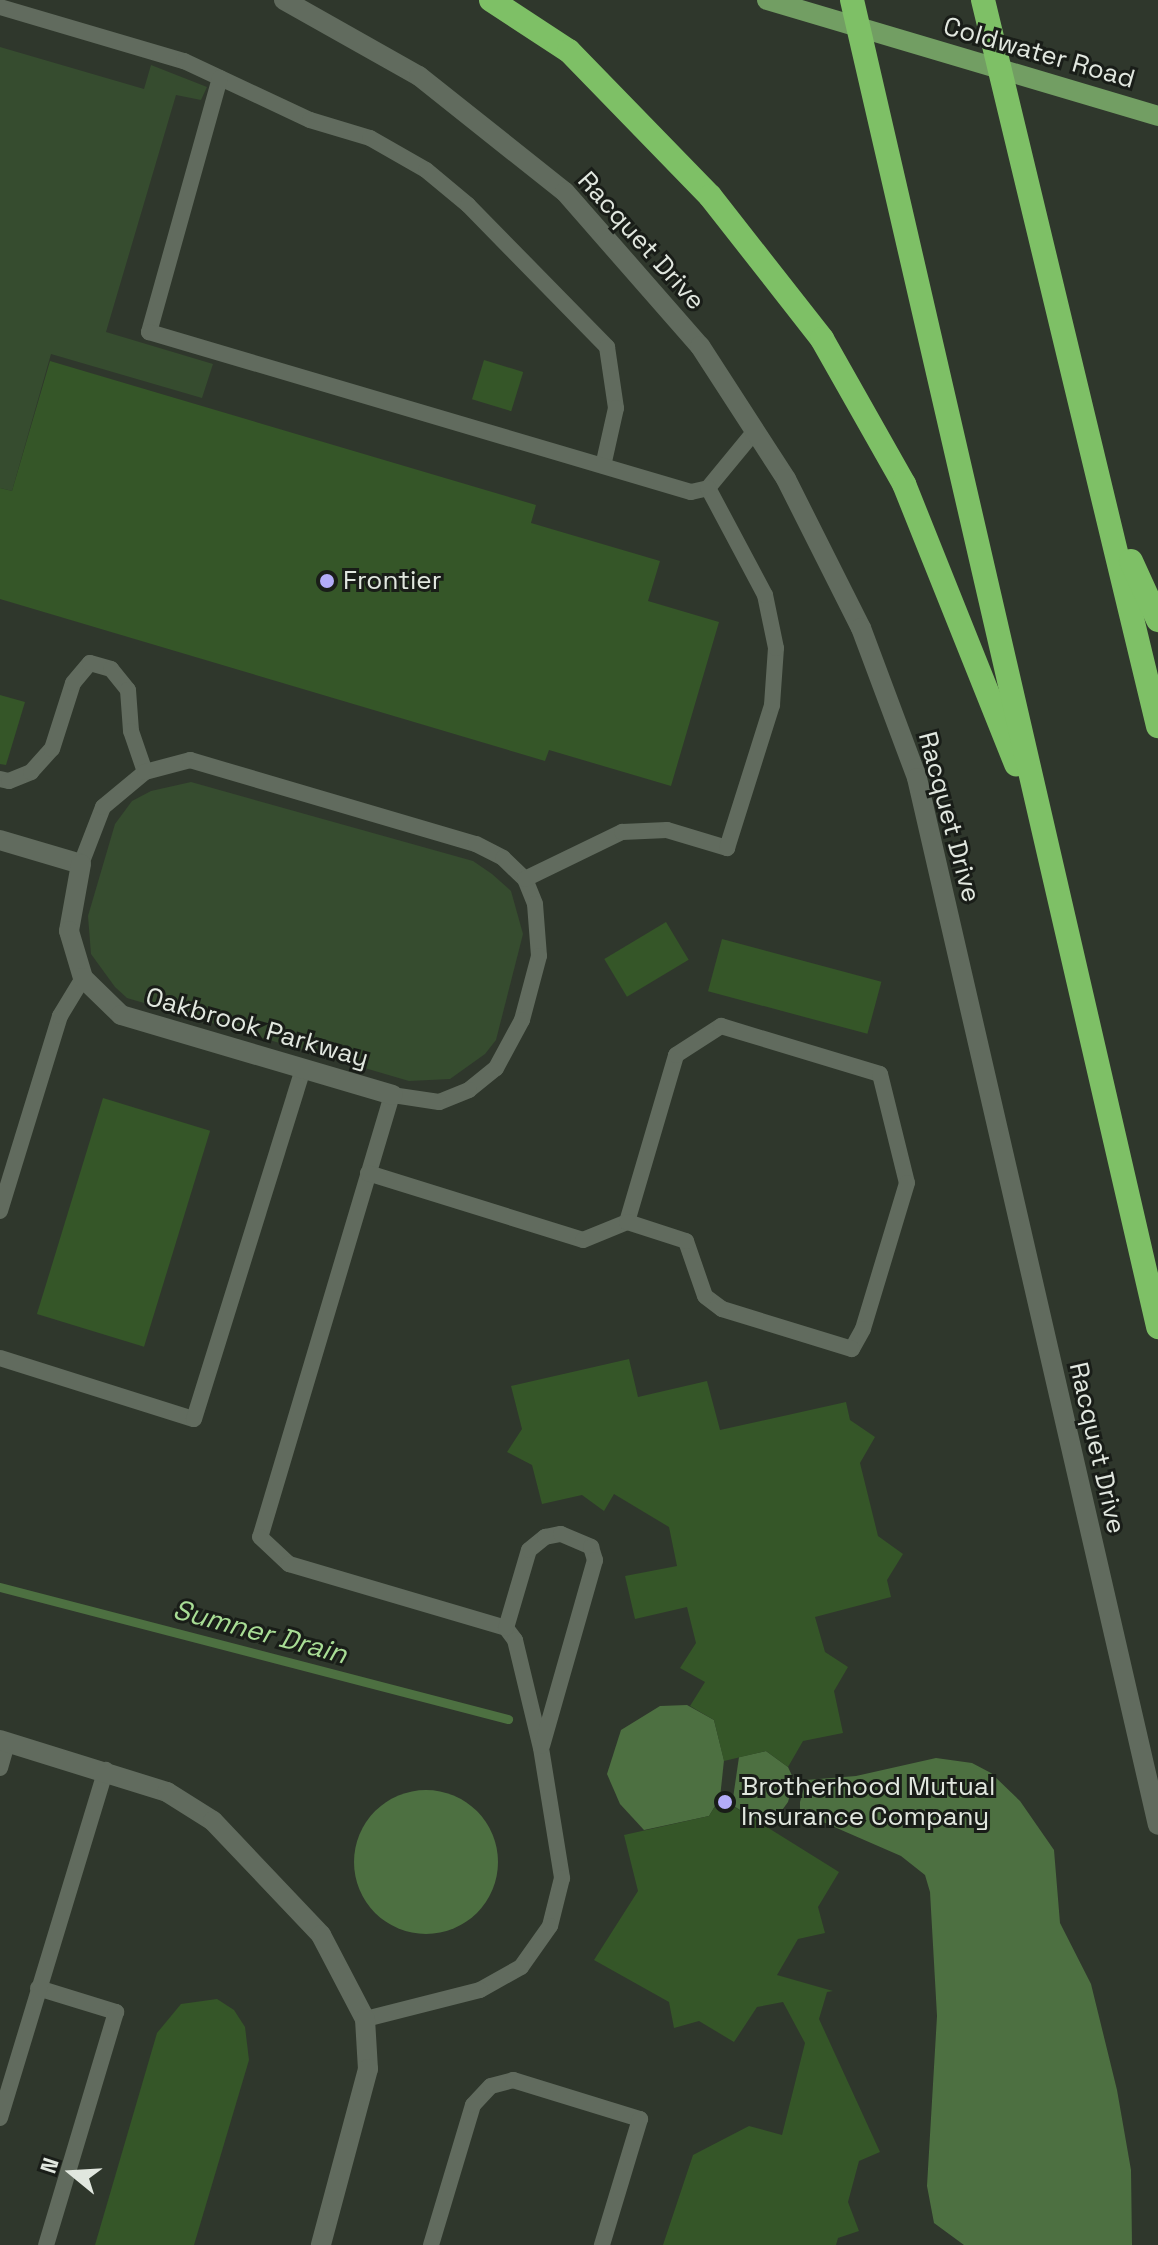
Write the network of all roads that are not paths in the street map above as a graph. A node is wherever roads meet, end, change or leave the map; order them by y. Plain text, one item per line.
1 (284, 0) edge
2 (491, 0) edge
3 (767, 0) edge
4 (852, 0) edge
5 (983, 0) edge
6 (0, 7) edge
7 (220, 78) junction
8 (1155, 115) edge
9 (755, 431) junction
10 (603, 466) junction
11 (1100, 486) junction
12 (708, 488) junction
13 (1158, 620) edge
14 (1158, 726) edge
15 (145, 772) junction
16 (0, 779) edge
17 (1046, 838) junction
18 (0, 840) edge
19 (81, 864) junction
20 (525, 879) junction
21 (83, 978) junction
22 (303, 1068) junction
23 (392, 1095) junction
24 (368, 1173) junction
25 (0, 1211) edge
26 (627, 1222) junction
27 (1158, 1327) edge
28 (0, 1358) edge
29 (506, 1628) junction
30 (4, 1742) edge
31 (541, 1748) junction
32 (0, 1768) edge
33 (106, 1770) junction
34 (1158, 1825) edge
35 (38, 1988) junction
36 (365, 2019) junction
37 (0, 2118) edge
38 (46, 2245) edge
39 (321, 2245) edge
40 (431, 2245) edge
41 (602, 2245) edge

1 - 9 street, Racquet Drive
2 - 17 highway
3 - 8 main road, Coldwater Road
4 - 17 highway
5 - 11 highway
6 - 7 lane
7 - 10 lane
7 - 10 lane
9 - 12 lane
9 - 34 street, Racquet Drive
10 - 12 lane
11 - 13 highway
11 - 14 highway
12 - 20 lane
15 - 16 lane
15 - 19 lane
15 - 20 lane
17 - 27 highway
18 - 19 street
19 - 21 street, Oakbrook Parkway
20 - 23 lane
21 - 22 street, Oakbrook Parkway
21 - 25 lane
22 - 23 street, Oakbrook Parkway
22 - 28 lane
23 - 24 lane
24 - 26 lane
24 - 29 lane
26 - 26 lane
29 - 31 lane
29 - 31 lane
30 - 32 lane
30 - 33 street
31 - 36 lane
33 - 35 lane
33 - 36 street
35 - 37 lane
35 - 38 lane
36 - 39 street
40 - 41 lane

